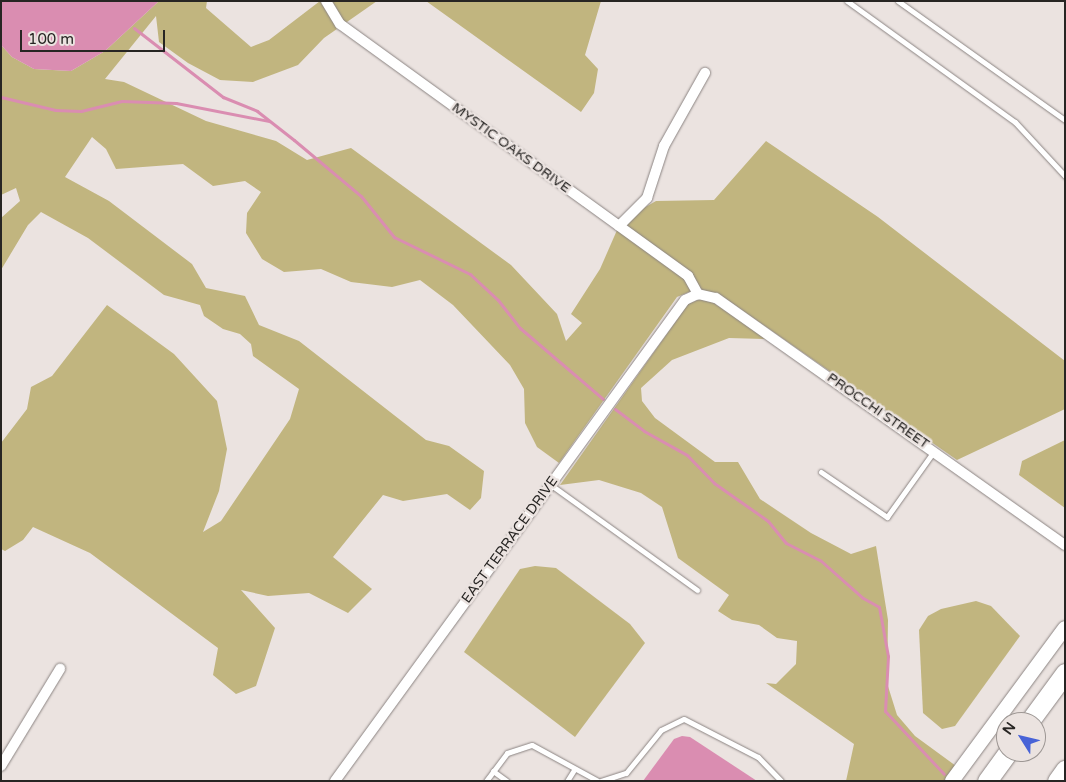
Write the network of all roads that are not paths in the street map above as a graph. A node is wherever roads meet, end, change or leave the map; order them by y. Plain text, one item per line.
1 (326, 1) edge
2 (847, 1) edge
3 (898, 1) edge
4 (705, 73) dead end
5 (1065, 120) edge
6 (1065, 176) edge
7 (619, 226) junction
8 (698, 294) junction
9 (935, 451) junction
10 (820, 472) dead end
11 (550, 485) junction
12 (1065, 545) edge
13 (697, 590) dead end
14 (1065, 628) edge
15 (60, 669) dead end
16 (1065, 673) edge
17 (1037, 712) edge
18 (1001, 762) edge
19 (1, 766) edge
20 (574, 770) junction
21 (1065, 770) edge
22 (493, 771) junction
23 (335, 781) edge
24 (486, 781) edge
25 (507, 781) edge
26 (567, 781) edge
27 (600, 781) edge
28 (781, 781) edge
29 (952, 781) edge
30 (987, 781) edge
31 (1057, 781) edge

1 - 7 street, MYSTIC OAKS DRIVE
2 - 6 lane
3 - 5 lane
4 - 7 street
7 - 8 street, MYSTIC OAKS DRIVE
8 - 9 street, PROCCHI STREET
8 - 11 street, EAST TERRACE DRIVE
9 - 10 lane
9 - 12 street, PROCCHI STREET
11 - 13 lane
11 - 23 street, EAST TERRACE DRIVE
14 - 29 street
15 - 19 street
16 - 17 highway
18 - 30 highway
20 - 22 lane
20 - 26 lane
20 - 27 lane
21 - 31 highway
22 - 24 lane
22 - 25 lane
27 - 28 lane

